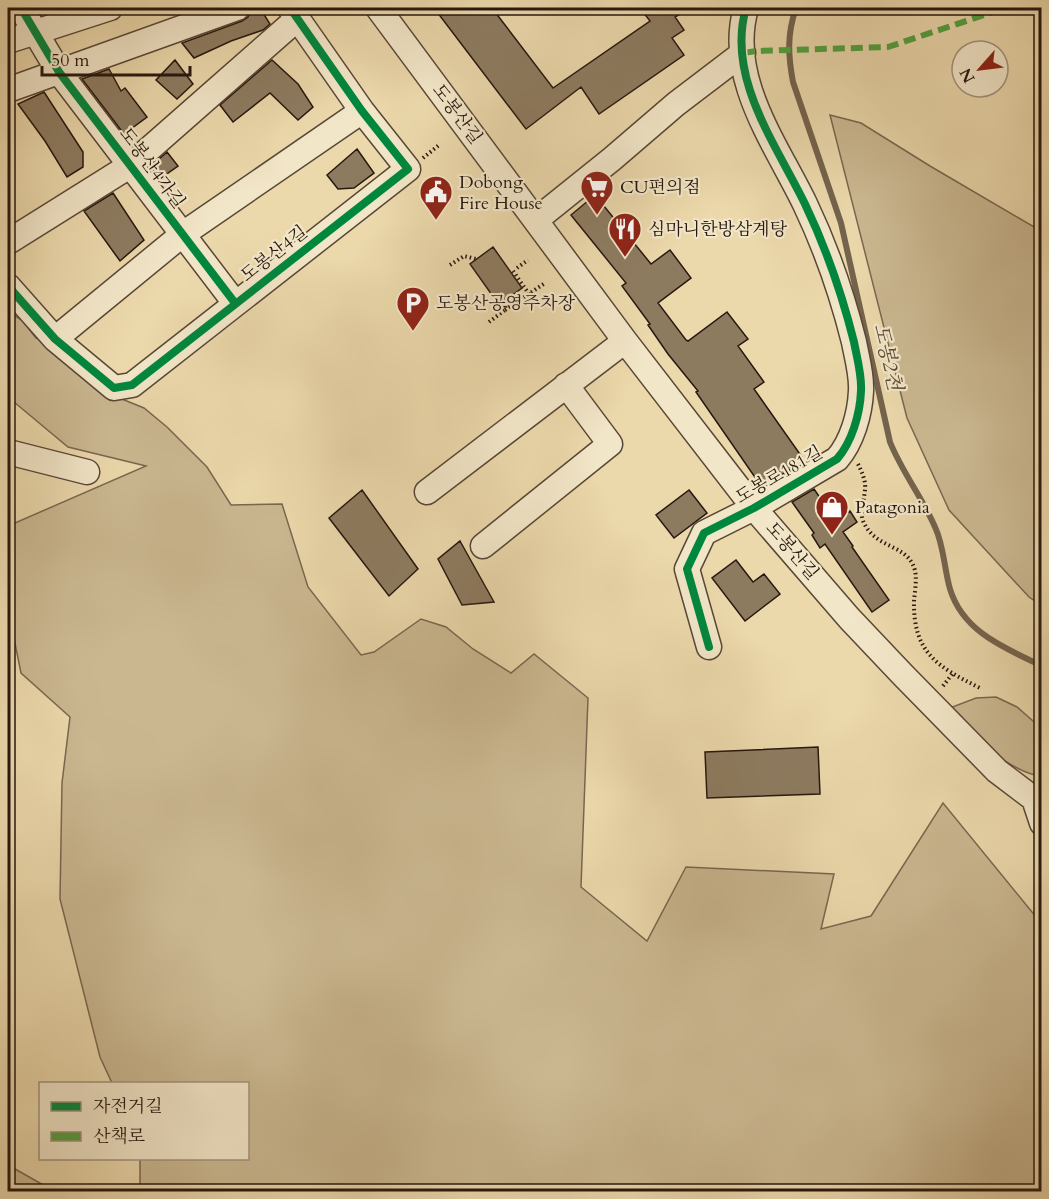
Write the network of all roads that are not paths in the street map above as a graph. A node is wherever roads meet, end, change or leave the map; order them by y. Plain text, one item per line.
1 (21, 8) edge
2 (110, 8) edge
3 (237, 8) edge
4 (378, 8) edge
5 (746, 8) edge
6 (293, 13) edge
7 (8, 41) edge
8 (41, 41) junction
9 (743, 53) junction
10 (59, 72) junction
11 (8, 90) edge
12 (362, 111) junction
13 (130, 165) junction
14 (536, 220) junction
15 (183, 234) junction
16 (8, 242) edge
17 (8, 286) edge
18 (235, 303) junction
19 (55, 339) junction
20 (625, 341) junction
21 (566, 385) junction
22 (8, 452) edge
23 (87, 472) dead end
24 (426, 492) dead end
25 (754, 508) junction
26 (483, 546) dead end
27 (709, 647) dead end
28 (1038, 800) edge
29 (1041, 823) edge

1 - 8 street, 도봉산4가길
2 - 8 street
3 - 10 street
4 - 14 street, 도봉산길
5 - 9 street, 도봉로181길
6 - 12 street, 도봉산4길
6 - 13 street, 도봉산4가길
7 - 8 street
8 - 10 street, 도봉산4가길
9 - 14 street
9 - 25 street, 도봉로181길
10 - 11 street
10 - 13 street, 도봉산4가길
12 - 15 street, 도봉산4가길
12 - 18 street, 도봉산4길
13 - 15 street, 도봉산4가길
13 - 16 street, 도봉산4가길
14 - 20 street, 도봉산길
15 - 18 street, 도봉산4가길
15 - 19 street, 도봉산4가길
17 - 19 street, 도봉산4길
18 - 19 street, 도봉산4길
20 - 21 street
20 - 25 street, 도봉산길
21 - 24 street
21 - 26 street
22 - 23 street
25 - 27 street, 도봉로181길
25 - 28 street, 도봉산길
28 - 29 street, 도봉산길

